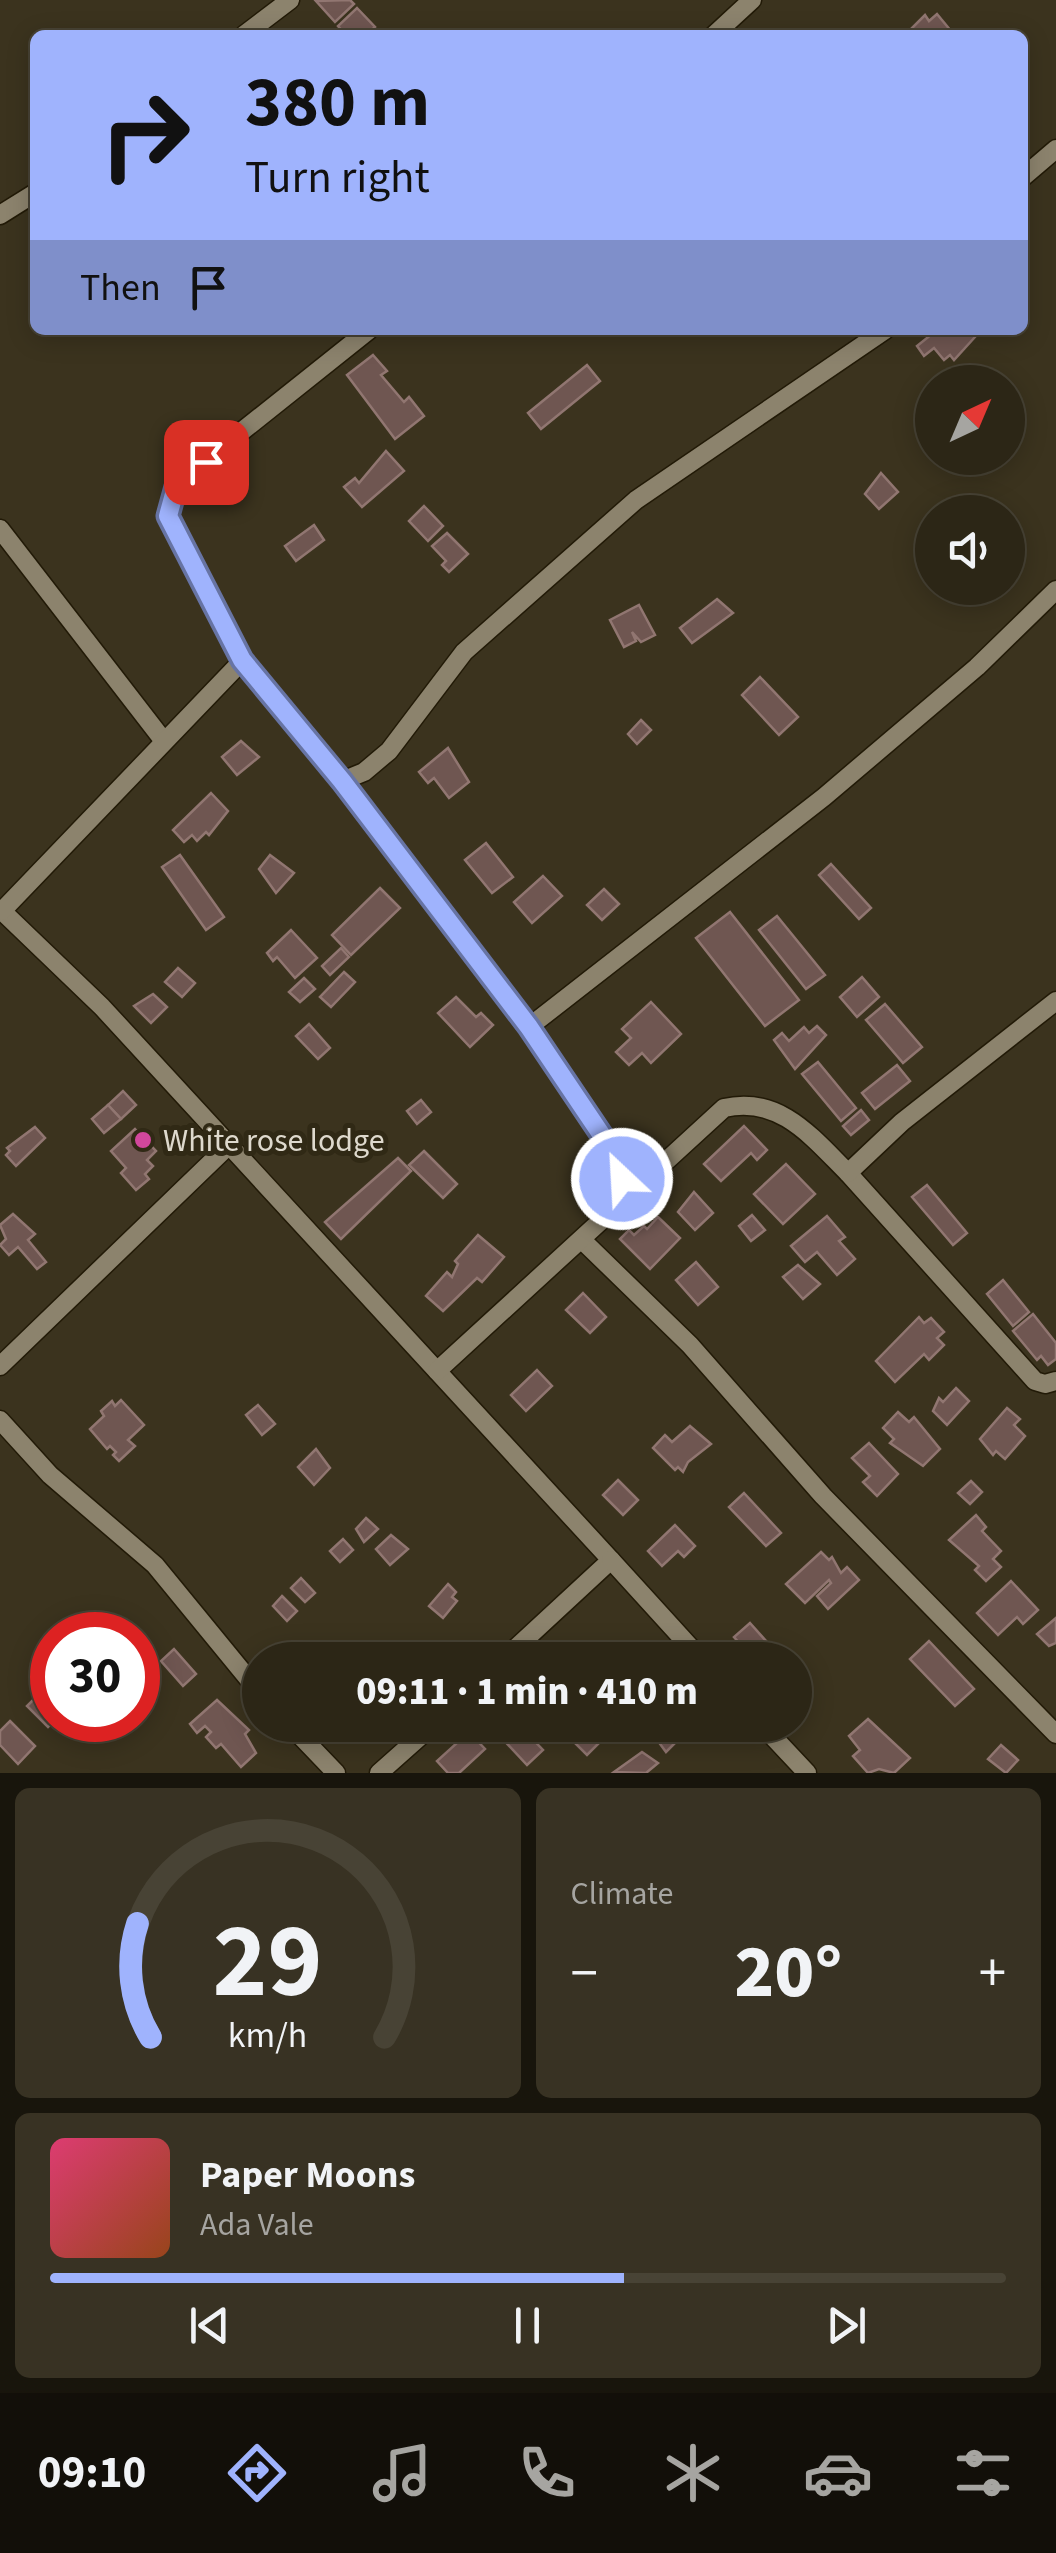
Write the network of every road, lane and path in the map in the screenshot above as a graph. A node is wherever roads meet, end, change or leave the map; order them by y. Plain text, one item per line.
1 (290, 0) edge
2 (752, 0) edge
3 (251, 30) edge
4 (719, 30) edge
5 (1056, 149) edge
6 (1028, 173) edge
7 (30, 195) edge
8 (0, 215) edge
9 (364, 335) edge
10 (878, 335) edge
11 (0, 529) edge
12 (1056, 590) edge
13 (242, 660) junction
14 (163, 740) junction
15 (342, 781) junction
16 (1, 910) edge
17 (1056, 1001) edge
18 (529, 1027) junction
19 (228, 1146) junction
20 (848, 1173) junction
21 (611, 1213) junction
22 (582, 1240) junction
23 (0, 1366) edge
24 (437, 1371) junction
25 (1056, 1381) edge
26 (0, 1420) edge
27 (611, 1560) junction
28 (522, 1642) edge
29 (686, 1642) edge
30 (242, 1671) edge
31 (1056, 1734) edge
32 (306, 1742) edge
33 (414, 1742) edge
34 (778, 1742) edge
35 (336, 1773) edge
36 (379, 1773) edge
37 (807, 1773) edge

1 - 3 street
2 - 4 street
5 - 6 street
7 - 8 street
9 - 13 street
10 - 15 street
11 - 14 street
12 - 18 street
13 - 14 street
13 - 15 street
14 - 16 street
15 - 18 street
16 - 19 street
17 - 20 street
18 - 21 street
19 - 23 street
19 - 24 street
20 - 21 street
20 - 25 street
21 - 22 street
22 - 24 street
22 - 31 street
24 - 27 street
26 - 30 street
27 - 28 street
27 - 29 street
32 - 35 street
33 - 36 street
34 - 37 street

